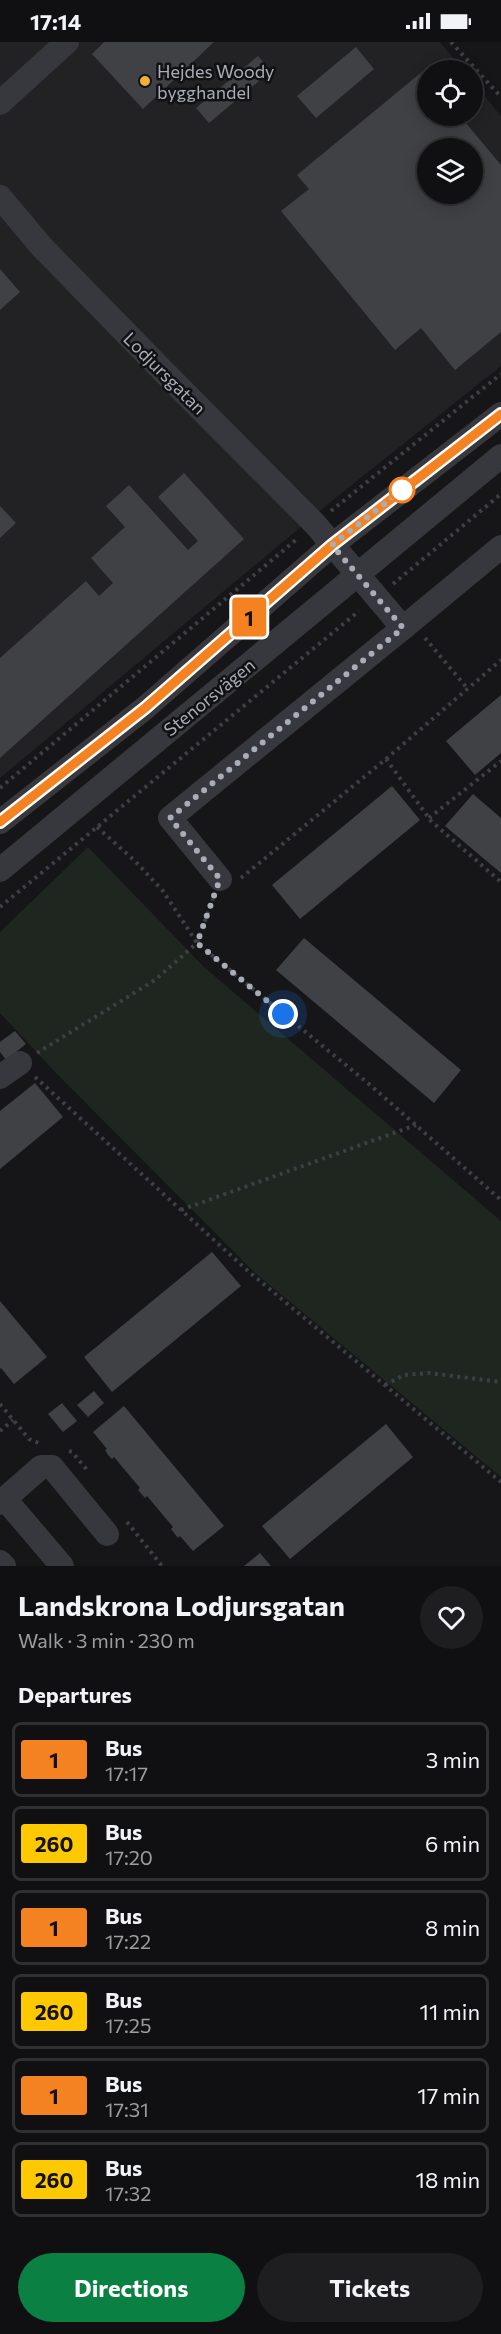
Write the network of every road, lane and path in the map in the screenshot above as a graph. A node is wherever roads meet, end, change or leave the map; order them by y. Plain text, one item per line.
1 (67, 42) edge
2 (451, 42) edge
3 (501, 97) edge
4 (0, 103) edge
5 (0, 197) edge
6 (501, 374) edge
7 (501, 414) edge
8 (501, 456) edge
9 (501, 494) edge
10 (315, 524) junction
11 (332, 545) junction
12 (501, 546) edge
13 (357, 575) junction
14 (376, 598) junction
15 (407, 625) junction
16 (501, 660) edge
17 (467, 688) junction
18 (386, 759) junction
19 (501, 761) edge
20 (0, 788) edge
21 (429, 818) junction
22 (0, 822) edge
23 (97, 827) junction
24 (0, 870) edge
25 (220, 879) junction
26 (501, 882) edge
27 (0, 907) edge
28 (197, 943) junction
29 (20, 1063) junction
30 (0, 1077) edge
31 (416, 1125) junction
32 (501, 1200) edge
33 (181, 1210) junction
34 (501, 1382) edge
35 (385, 1385) junction
36 (13, 1420) dead end
37 (0, 1431) edge
38 (501, 1482) edge
39 (4, 1493) edge
40 (107, 1534) dead end
41 (0, 1562) edge
42 (4, 1566) edge
43 (62, 1566) edge

1 - 4 street
2 - 3 path
5 - 10 street, Lodjursgatan
6 - 10 path
7 - 11 street, Stenorsvägen
8 - 13 street, Stenorsvägen
9 - 14 path
10 - 11 street, Lodjursgatan
10 - 20 path
11 - 13 street, Lodjursgatan
11 - 22 street, Stenorsvägen
12 - 15 street
13 - 14 street, Lodjursgatan
13 - 24 street, Stenorsvägen
14 - 15 street, Lodjursgatan
14 - 23 path
15 - 17 path
15 - 25 street
16 - 17 path
17 - 18 path
18 - 21 path
18 - 25 path
19 - 21 path
21 - 26 path
23 - 27 path
23 - 28 path
25 - 28 path
28 - 29 path
28 - 31 path
29 - 30 street
29 - 33 path
31 - 32 path
31 - 33 path
33 - 35 path
34 - 35 path
35 - 38 path
36 - 37 path
39 - 40 street
39 - 43 street
41 - 42 street

